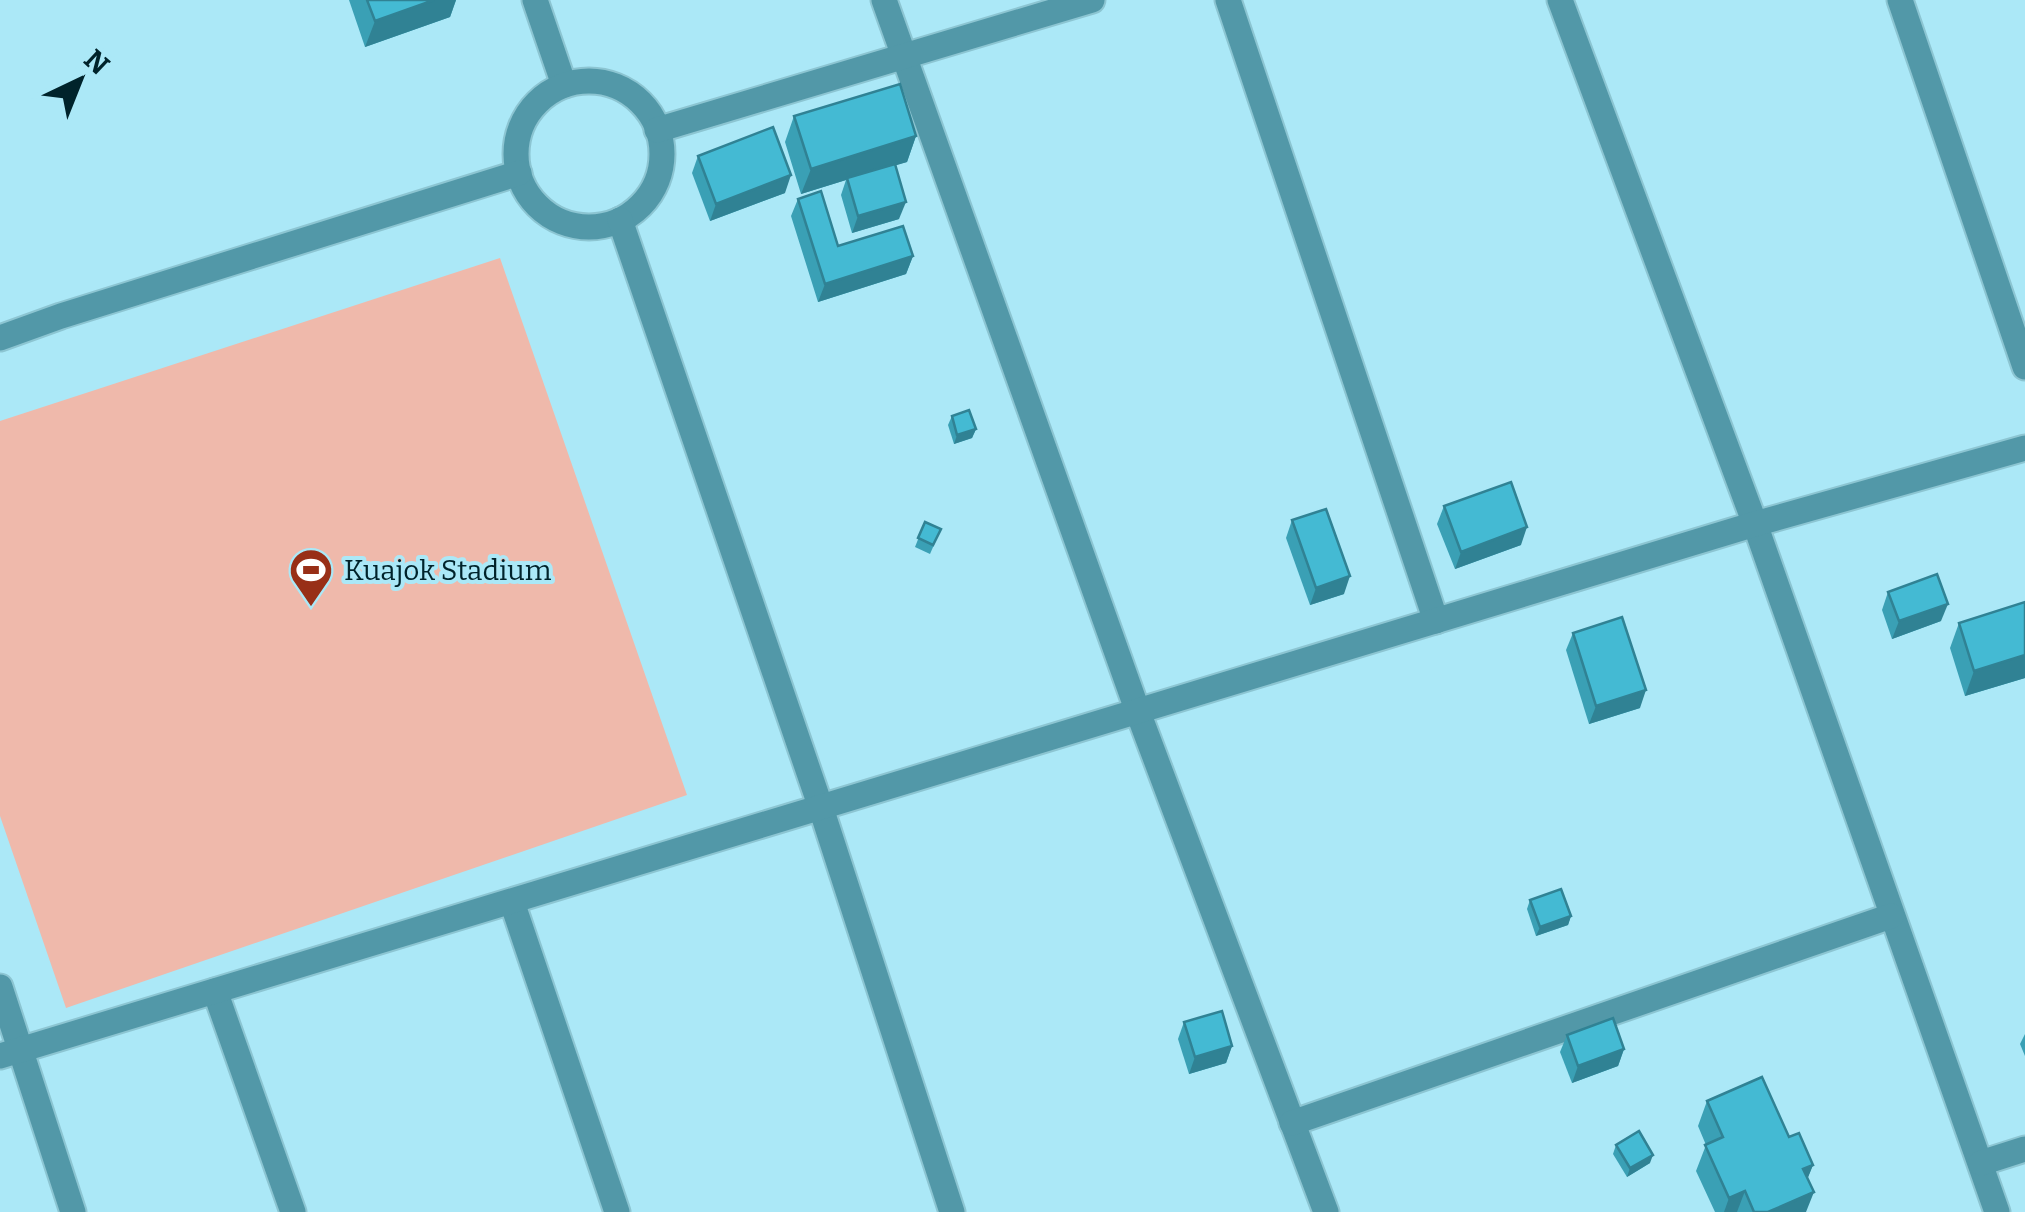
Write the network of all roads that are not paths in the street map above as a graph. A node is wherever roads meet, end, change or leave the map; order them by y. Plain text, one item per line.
1 (536, 0) edge
2 (884, 0) edge
3 (1092, 0) edge
4 (1228, 0) edge
5 (1560, 0) edge
6 (1900, 0) edge
7 (903, 58) junction
8 (564, 85) junction
9 (657, 130) junction
10 (519, 174) junction
11 (620, 220) junction
12 (0, 338) edge
13 (2025, 367) edge
14 (2025, 448) edge
15 (1755, 524) junction
16 (1436, 621) junction
17 (1138, 712) junction
18 (821, 808) junction
19 (512, 902) junction
20 (1891, 916) junction
21 (0, 988) edge
22 (216, 991) junction
23 (10, 1053) edge
24 (1292, 1123) junction
25 (2025, 1149) edge
26 (1981, 1164) junction
27 (73, 1212) edge
28 (293, 1212) edge
29 (617, 1212) edge
30 (952, 1212) edge
31 (1326, 1212) edge
32 (1997, 1212) edge

1 - 8 street
2 - 7 street
3 - 7 street
4 - 16 street
5 - 15 street
6 - 13 street
7 - 9 street
7 - 17 street
8 - 9 street
8 - 10 street
9 - 11 street
10 - 11 street
10 - 12 street
11 - 18 street
14 - 15 street
15 - 16 street
15 - 20 street
16 - 17 street
17 - 18 street
17 - 24 street
18 - 19 street
18 - 30 street
19 - 22 street
19 - 29 street
20 - 24 street
20 - 26 street
21 - 23 street
22 - 23 street
22 - 28 street
23 - 27 street
24 - 31 street
25 - 26 street
26 - 32 street

